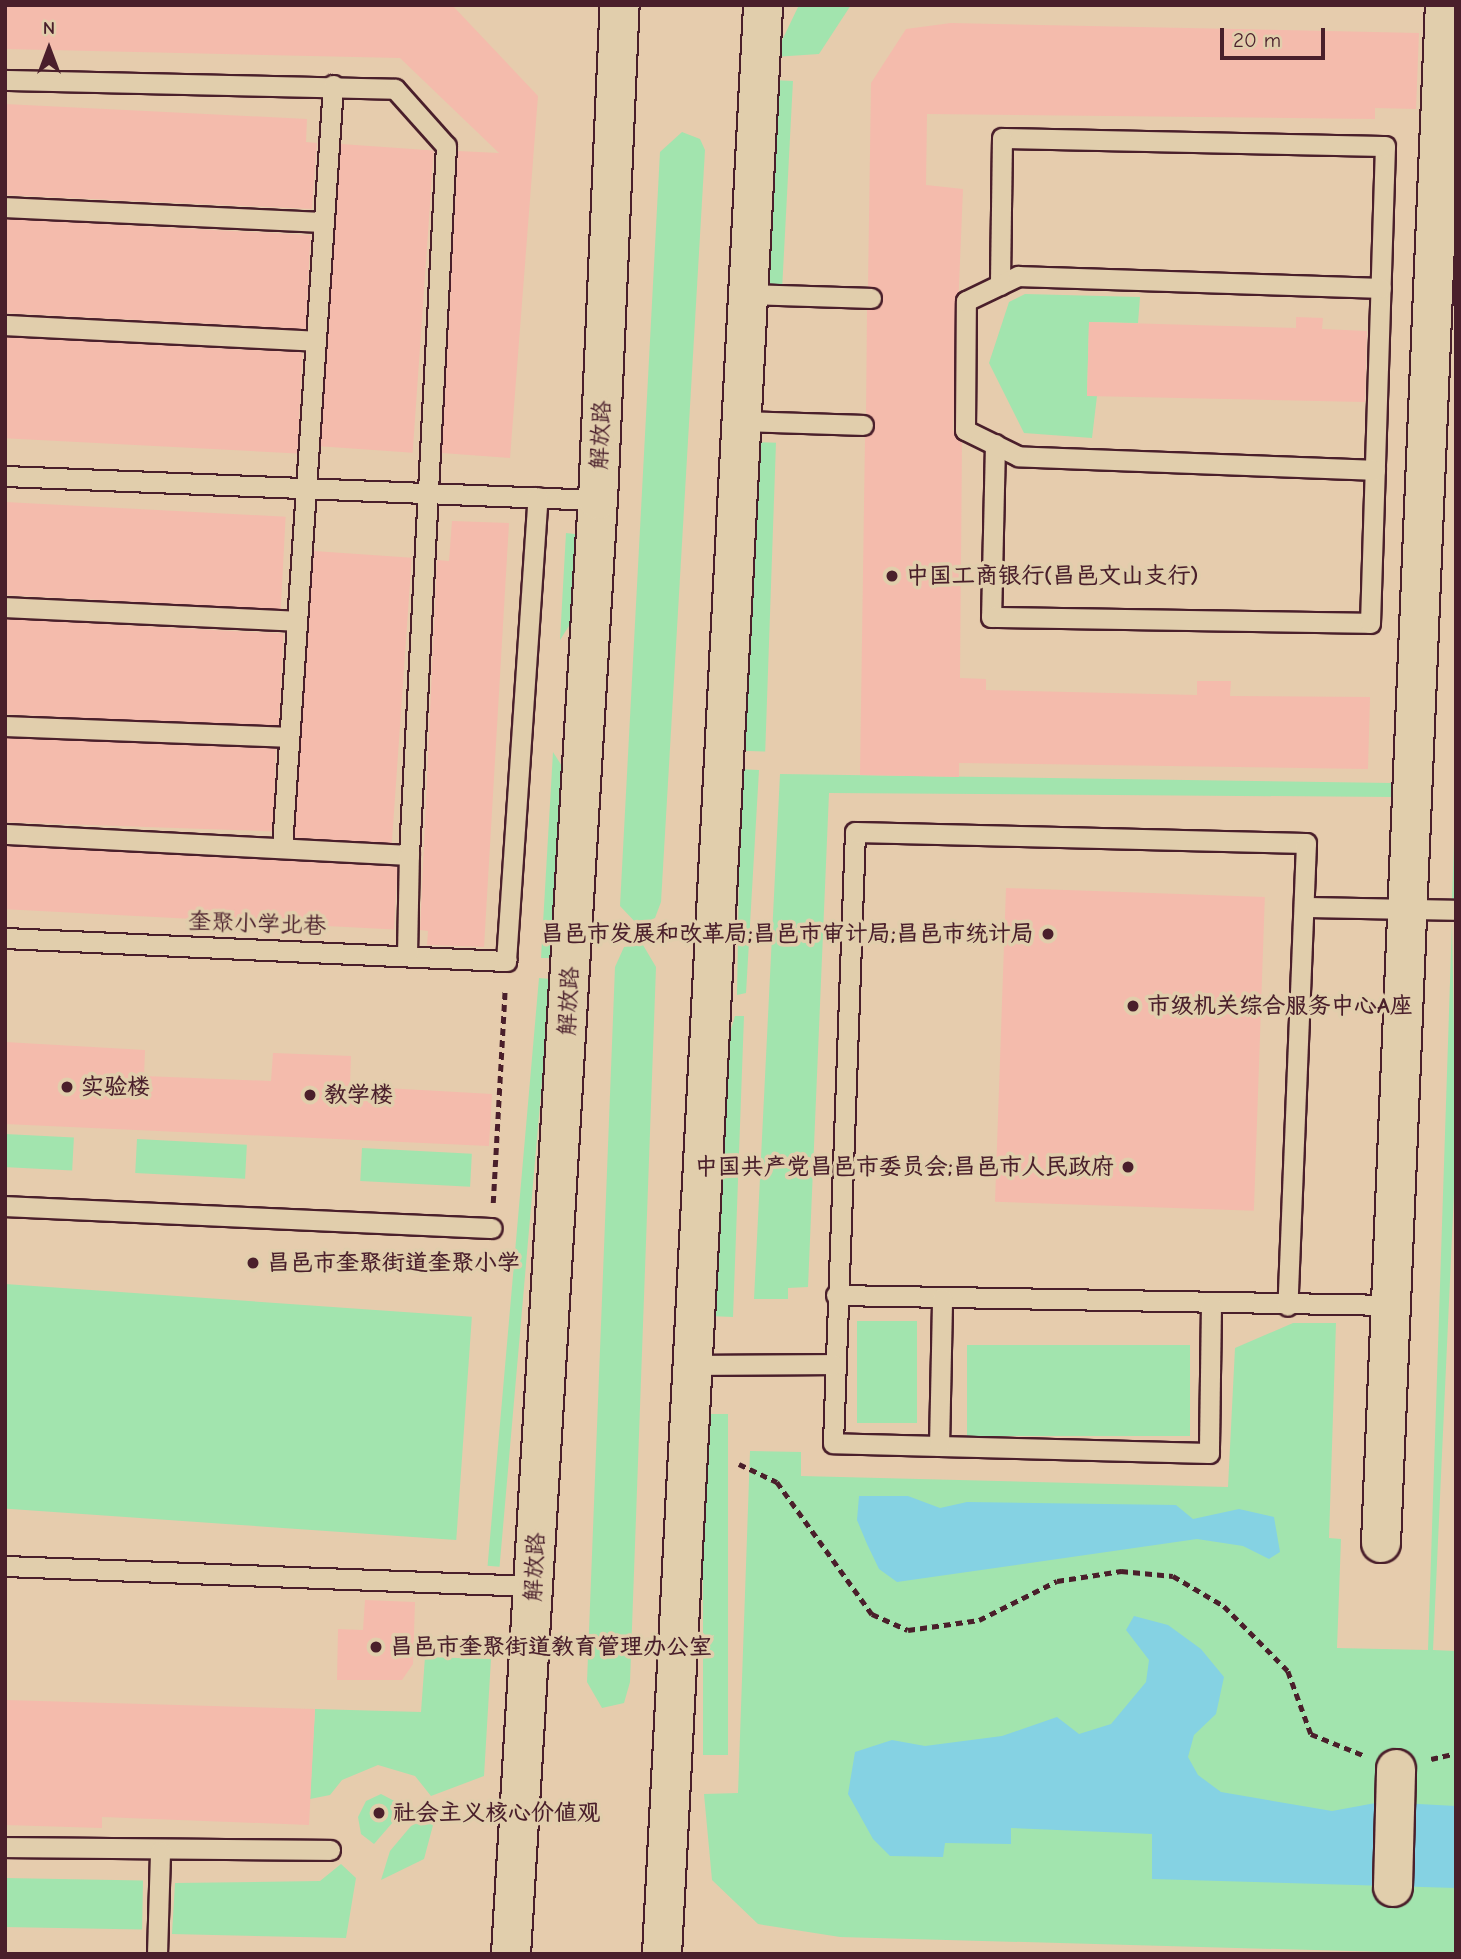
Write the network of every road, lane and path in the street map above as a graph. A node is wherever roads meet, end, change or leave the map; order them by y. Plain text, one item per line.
1 (620, 5) edge
2 (763, 5) edge
3 (1445, 5) edge
4 (5, 80) edge
5 (333, 85) junction
6 (5, 207) edge
7 (324, 222) junction
8 (1000, 285) junction
9 (1381, 288) junction
10 (749, 295) junction
11 (871, 298) dead end
12 (5, 325) edge
13 (316, 341) junction
14 (743, 421) junction
15 (863, 425) dead end
16 (995, 444) junction
17 (1375, 470) junction
18 (5, 477) edge
19 (306, 489) junction
20 (431, 492) junction
21 (538, 497) junction
22 (598, 500) junction
23 (5, 607) edge
24 (297, 621) junction
25 (5, 726) edge
26 (289, 737) junction
27 (5, 834) edge
28 (282, 847) junction
29 (410, 855) junction
30 (1304, 907) junction
31 (1404, 909) junction
32 (1456, 910) edge
33 (5, 938) edge
34 (407, 955) junction
35 (506, 961) junction
36 (5, 1206) edge
37 (492, 1228) joint
38 (836, 1295) junction
39 (942, 1297) junction
40 (1212, 1304) junction
41 (1390, 1304) junction
42 (1287, 1306) junction
43 (833, 1364) junction
44 (694, 1365) junction
45 (939, 1446) junction
46 (739, 1464) dead end
47 (1381, 1543) dead end
48 (5, 1566) edge
49 (534, 1586) junction
50 (1456, 1753) edge
51 (1395, 1786) junction
52 (5, 1847) edge
53 (330, 1850) dead end
54 (160, 1851) junction
55 (1393, 1886) dead end
56 (157, 1954) edge
57 (511, 1954) edge
58 (662, 1954) edge

1 - 22 street, 解放路
2 - 10 street
3 - 31 street
4 - 5 lane
5 - 7 lane
5 - 20 lane
6 - 7 lane
7 - 13 lane
8 - 9 lane
8 - 9 lane
8 - 16 lane
9 - 17 lane
10 - 11 lane
10 - 14 street
12 - 13 lane
13 - 19 lane
14 - 15 lane
14 - 44 street
16 - 17 lane
16 - 17 lane
18 - 19 lane
19 - 20 lane
19 - 24 lane
20 - 21 lane
20 - 29 lane
21 - 22 lane
21 - 35 lane
22 - 49 street, 解放路
23 - 24 lane
24 - 26 lane
25 - 26 lane
26 - 28 lane
27 - 28 lane
28 - 29 lane
29 - 34 lane
30 - 31 lane
30 - 38 lane
30 - 42 lane
31 - 32 lane
31 - 41 street
33 - 34 lane, 奎聚小学北巷
34 - 35 lane, 奎聚小学北巷
35 - 37 path
36 - 37 lane
38 - 39 lane
38 - 43 lane
39 - 40 lane
39 - 45 lane
40 - 42 lane
40 - 45 lane
41 - 42 lane
41 - 47 street
43 - 44 lane
43 - 45 lane
44 - 58 street
46 - 51 path
48 - 49 lane
49 - 57 street, 解放路
50 - 51 path
51 - 55 street
52 - 54 lane
53 - 54 lane
54 - 56 lane

